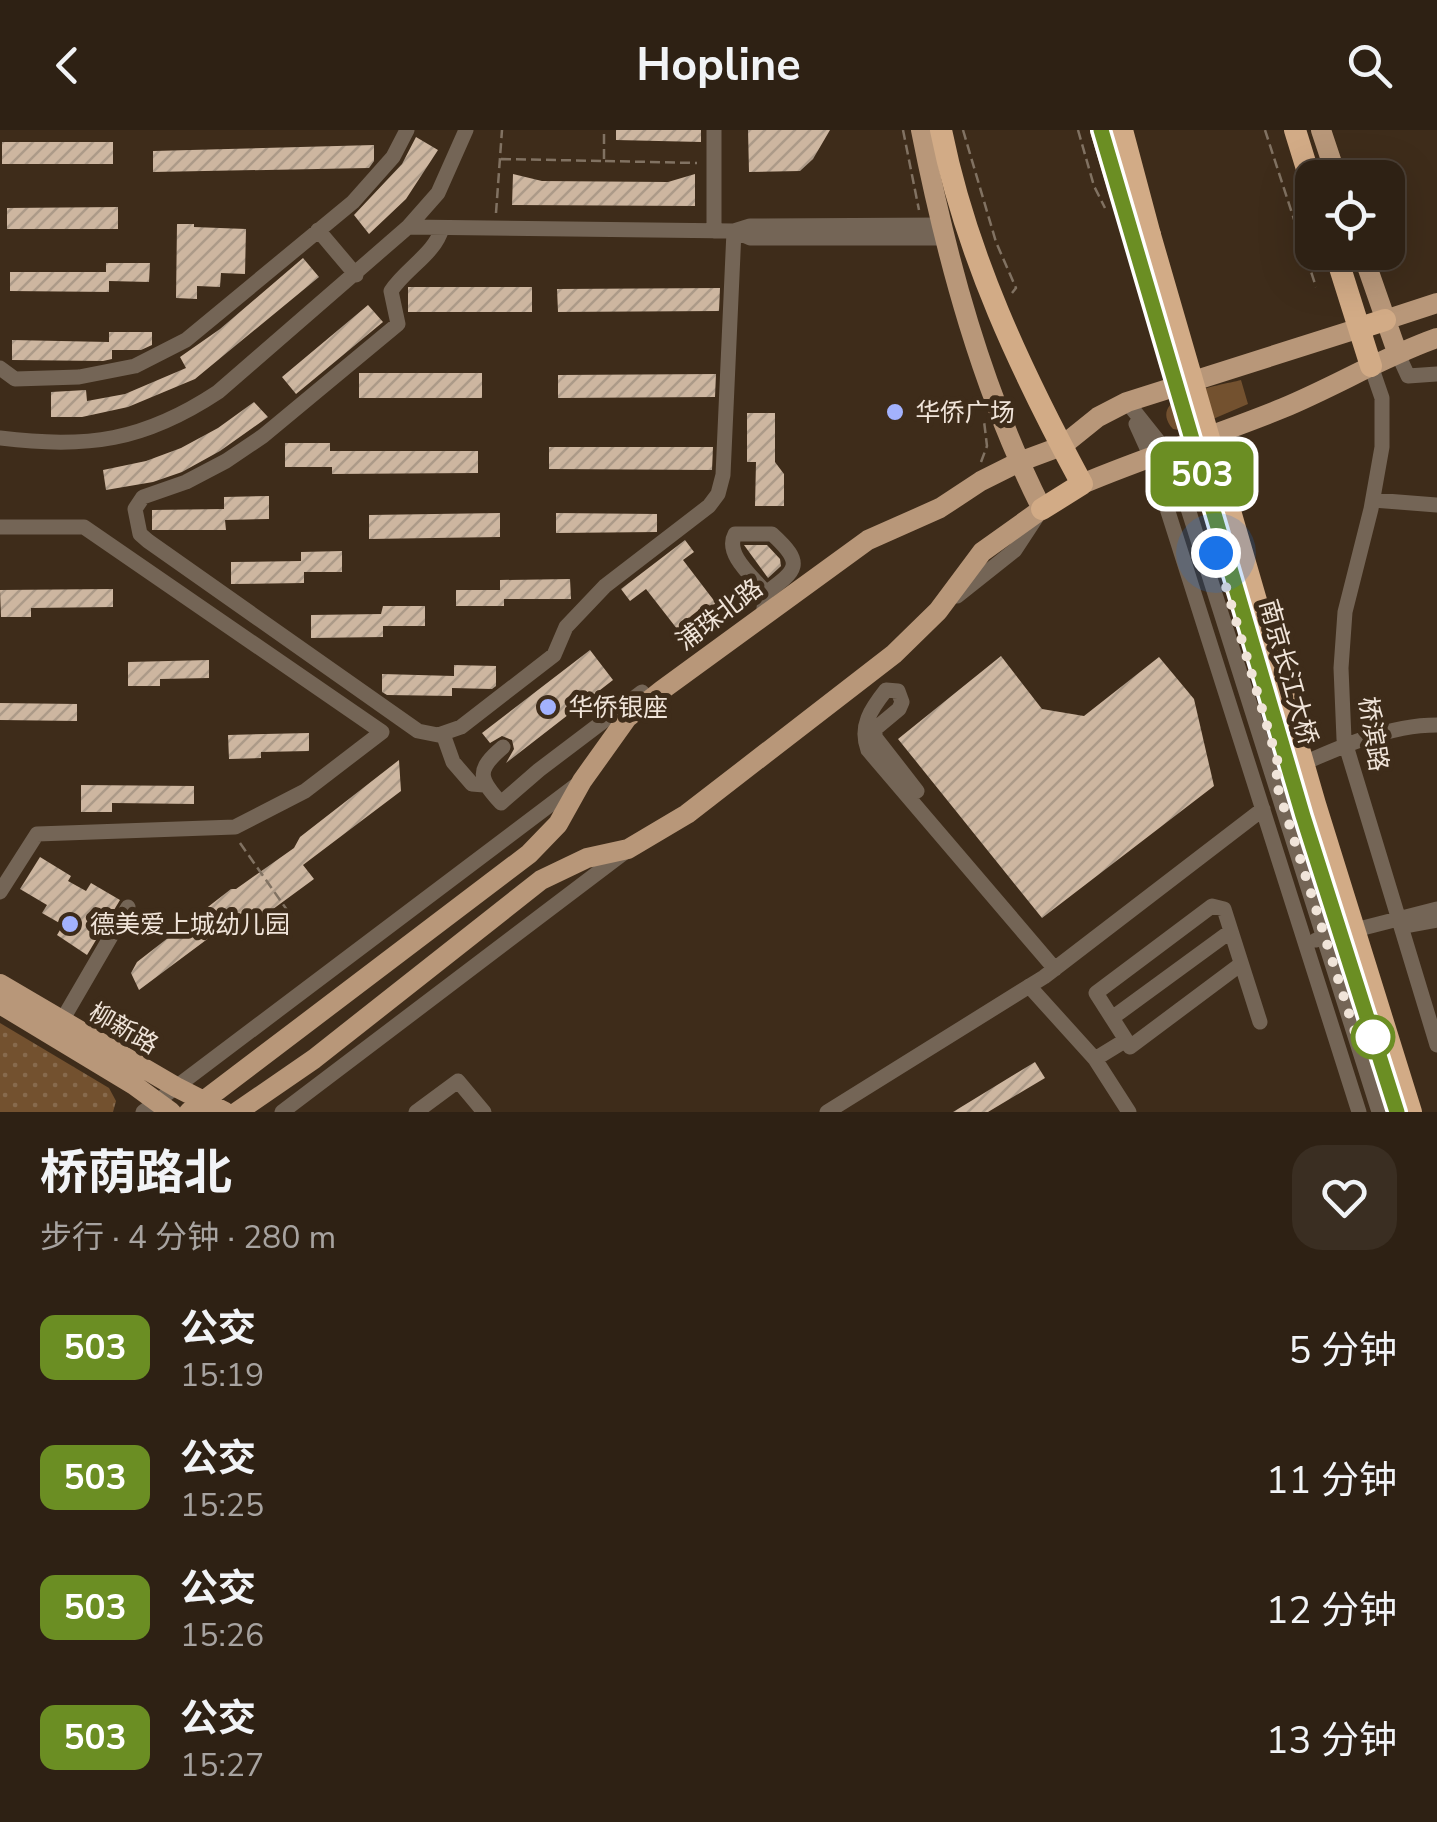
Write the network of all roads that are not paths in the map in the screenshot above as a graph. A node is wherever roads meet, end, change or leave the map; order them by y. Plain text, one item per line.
1 (408, 130) edge
2 (466, 130) edge
3 (714, 130) edge
4 (922, 130) edge
5 (942, 130) edge
6 (1101, 130) edge
7 (1122, 130) edge
8 (1295, 130) edge
9 (1321, 130) edge
10 (1304, 160) edge
11 (1331, 160) edge
12 (408, 227) junction
13 (442, 228) junction
14 (938, 229) junction
15 (318, 230) junction
16 (714, 231) junction
17 (734, 231) junction
18 (1142, 237) junction
19 (1341, 270) edge
20 (1368, 270) edge
21 (356, 275) junction
22 (1437, 303) edge
23 (1385, 320) junction
24 (1360, 328) junction
25 (1437, 338) edge
26 (1397, 352) junction
27 (1371, 366) junction
28 (0, 368) edge
29 (1437, 374) edge
30 (1127, 402) junction
31 (0, 438) edge
32 (1062, 446) junction
33 (1158, 453) junction
34 (1019, 462) junction
35 (1082, 484) junction
36 (1372, 500) junction
37 (1437, 504) edge
38 (1042, 509) junction
39 (0, 527) edge
40 (766, 594) junction
41 (764, 616) junction
42 (642, 692) dead end
43 (1437, 715) edge
44 (1437, 726) edge
45 (443, 734) junction
46 (1346, 746) junction
47 (503, 747) dead end
48 (1278, 774) junction
49 (582, 780) junction
50 (484, 785) junction
51 (517, 789) junction
52 (917, 791) dead end
53 (1262, 808) junction
54 (538, 816) junction
55 (628, 850) junction
56 (0, 892) edge
57 (128, 907) dead end
58 (1437, 908) edge
59 (1397, 917) junction
60 (1437, 920) edge
61 (1231, 931) junction
62 (1325, 938) junction
63 (1308, 942) junction
64 (1242, 964) junction
65 (1055, 969) junction
66 (0, 984) edge
67 (1029, 986) junction
68 (0, 1004) edge
69 (1112, 1018) junction
70 (1260, 1022) dead end
71 (58, 1028) junction
72 (1126, 1040) junction
73 (1437, 1045) edge
74 (1096, 1060) junction
75 (176, 1087) junction
76 (198, 1106) edge
77 (157, 1108) edge
78 (225, 1112) edge
79 (237, 1112) edge
80 (282, 1112) edge
81 (416, 1112) edge
82 (484, 1112) edge
83 (827, 1112) edge
84 (1129, 1112) edge
85 (1359, 1112) edge
86 (1379, 1112) edge
87 (1396, 1112) edge
88 (1411, 1112) edge

1 - 15 street
2 - 12 street
3 - 16 street
4 - 14 main road
5 - 32 highway
6 - 18 highway, 南京长江大桥
7 - 18 highway, 南京长江大桥
8 - 10 highway
9 - 11 main road
12 - 13 street
12 - 21 street
13 - 16 street
13 - 45 street
14 - 17 street
14 - 17 street
14 - 34 main road
15 - 21 street
15 - 28 street
16 - 17 street
17 - 45 street
18 - 87 highway, 南京长江大桥, bridge
18 - 88 highway, 南京长江大桥, bridge
19 - 24 highway
20 - 23 main road
21 - 31 street
22 - 23 main road
23 - 24 highway, 浦珠北路
23 - 26 main road
24 - 27 highway
24 - 30 main road, 浦珠北路
25 - 26 main road
26 - 27 main road
26 - 29 street
27 - 33 main road
27 - 36 street, 桥滨路
30 - 32 main road, 浦珠北路
30 - 33 street
32 - 34 main road, 浦珠北路
32 - 35 highway
33 - 35 main road
33 - 48 street
33 - 53 street
34 - 38 main road
34 - 41 main road, 浦珠北路
35 - 38 highway
36 - 37 street
36 - 46 street, 桥滨路
38 - 55 main road
39 - 56 street
40 - 40 street
40 - 41 street
41 - 49 main road, 浦珠北路
42 - 51 street
43 - 46 street
44 - 46 street
45 - 50 street
46 - 48 street
46 - 59 street, 桥滨路
47 - 50 street
48 - 62 street
49 - 54 street
49 - 76 main road, 浦珠北路
50 - 51 street
51 - 54 street
52 - 65 street
53 - 63 street
53 - 65 street
54 - 75 street
55 - 79 main road
55 - 80 street
57 - 71 street
58 - 59 street
59 - 60 street
59 - 62 street
59 - 73 street, 桥滨路
61 - 64 street
61 - 69 street
61 - 69 street
62 - 63 street
62 - 86 street
63 - 85 street
64 - 70 street
64 - 72 street
65 - 67 street
66 - 71 main road, 柳新路
67 - 74 street
67 - 83 street
68 - 71 main road, 柳新路
69 - 72 street
71 - 75 main road, 柳新路
71 - 77 main road, 柳新路
72 - 74 street
74 - 84 street
75 - 76 main road, 柳新路
75 - 77 street
76 - 78 main road, 柳新路
81 - 82 street

